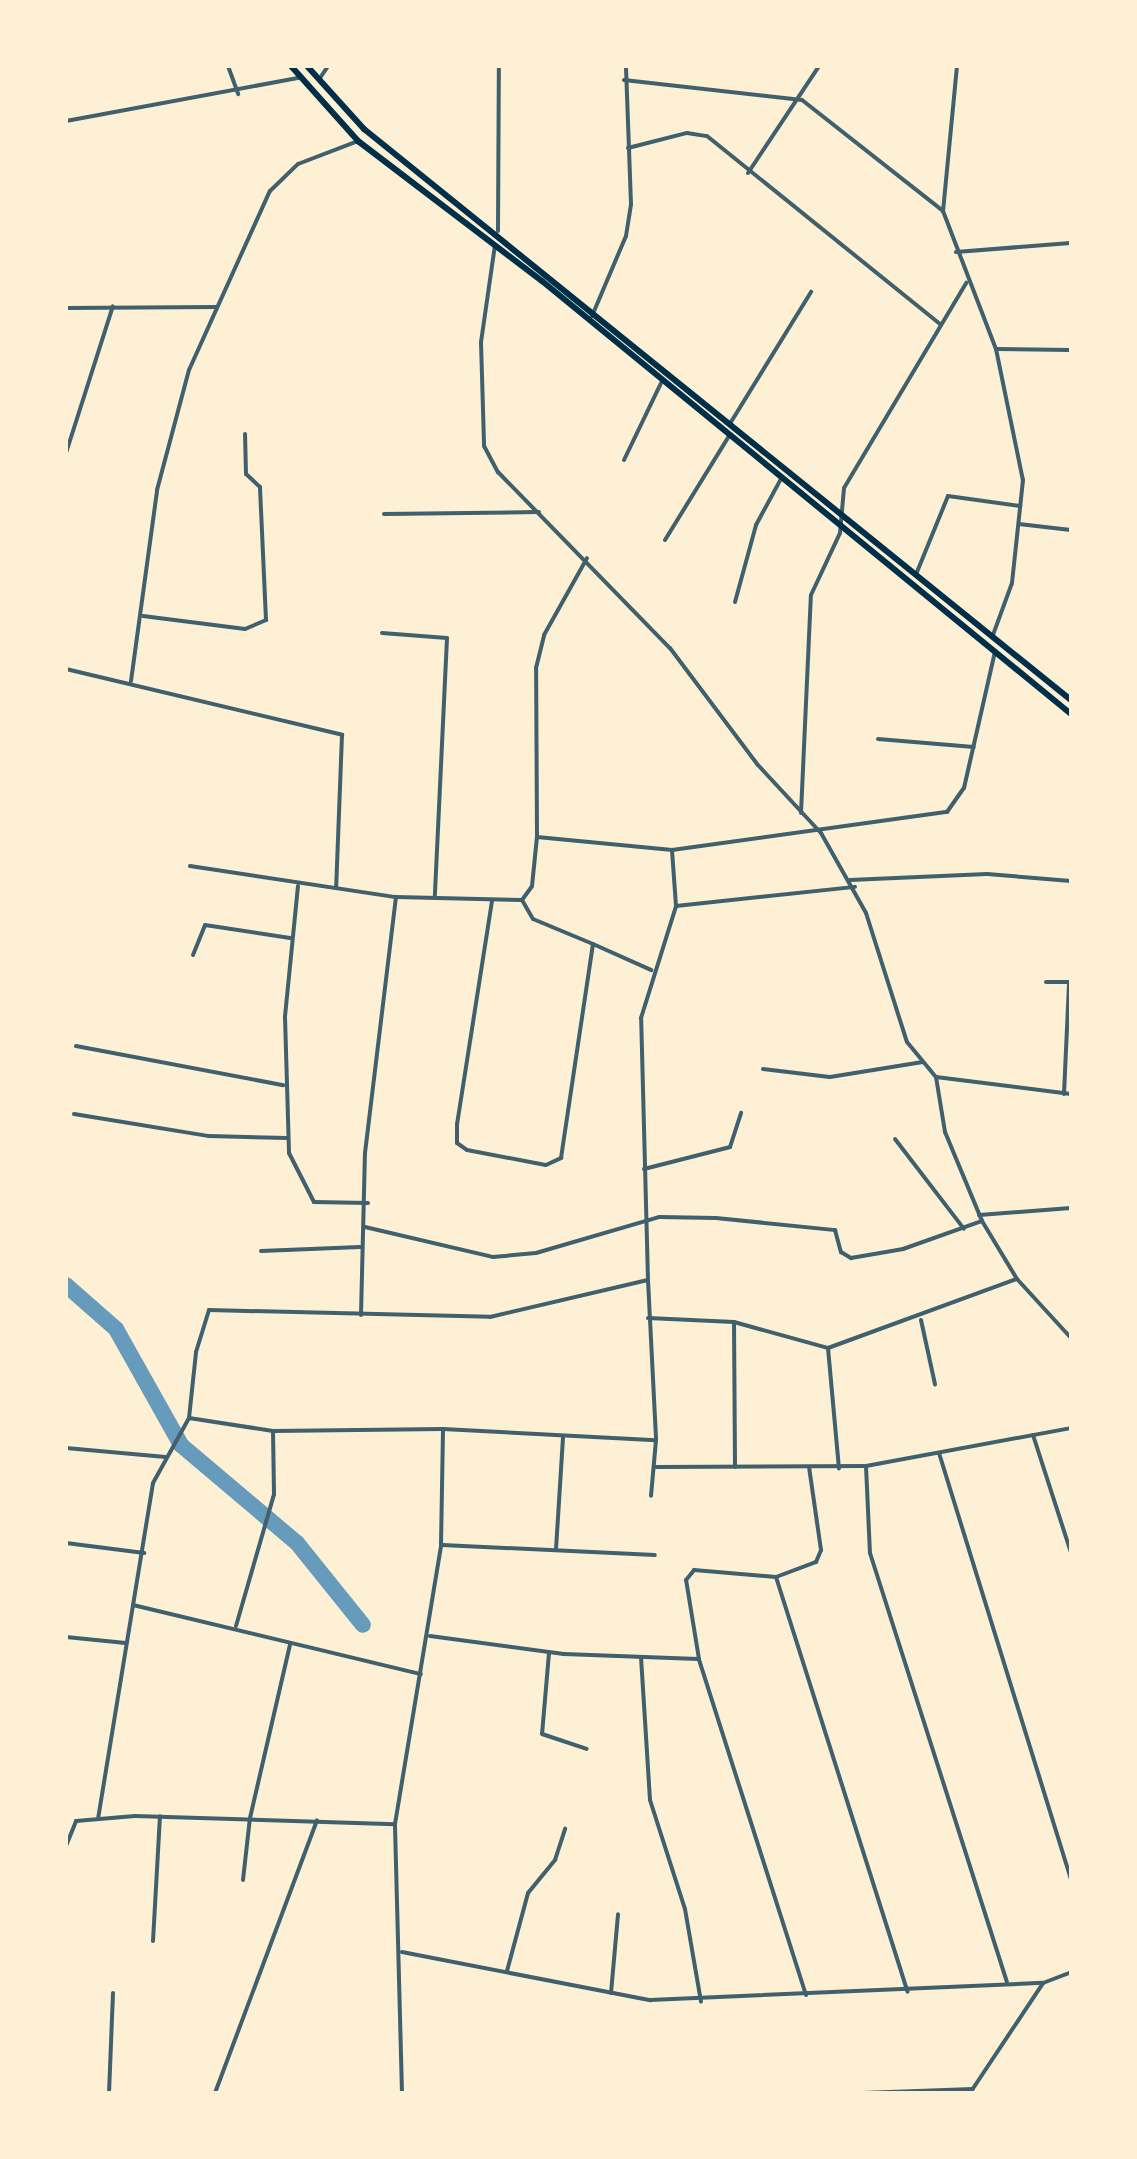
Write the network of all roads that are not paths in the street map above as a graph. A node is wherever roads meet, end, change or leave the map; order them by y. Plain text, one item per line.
1 (228, 66) edge
2 (291, 66) edge
3 (307, 66) edge
4 (328, 66) edge
5 (499, 66) edge
6 (626, 66) edge
7 (819, 66) edge
8 (957, 66) edge
9 (299, 78) junction
10 (319, 80) junction
11 (624, 80) junction
12 (238, 94) junction
13 (802, 100) junction
14 (66, 121) edge
15 (358, 141) junction
16 (628, 148) junction
17 (748, 173) junction
18 (943, 211) junction
19 (498, 231) junction
20 (495, 243) junction
21 (1071, 243) edge
22 (956, 252) junction
23 (966, 283) junction
24 (811, 292) dead end
25 (113, 306) junction
26 (216, 307) junction
27 (66, 308) edge
28 (594, 313) junction
29 (589, 322) junction
30 (940, 324) junction
31 (996, 349) junction
32 (1071, 350) edge
33 (661, 383) junction
34 (731, 422) junction
35 (245, 434) dead end
36 (729, 436) junction
37 (66, 453) edge
38 (624, 460) dead end
39 (782, 477) junction
40 (1020, 506) junction
41 (840, 508) junction
42 (539, 512) junction
43 (384, 514) dead end
44 (835, 518) junction
45 (1019, 524) junction
46 (1071, 530) edge
47 (665, 540) dead end
48 (587, 558) junction
49 (917, 572) junction
50 (735, 602) dead end
51 (143, 616) junction
52 (382, 633) dead end
53 (993, 635) junction
54 (995, 651) junction
55 (66, 669) edge
56 (131, 681) junction
57 (1071, 700) edge
58 (1071, 714) edge
59 (878, 739) dead end
60 (974, 747) junction
61 (801, 813) junction
62 (821, 833) junction
63 (537, 837) junction
64 (672, 850) junction
65 (190, 866) dead end
66 (850, 880) junction
67 (1071, 881) edge
68 (298, 886) junction
69 (855, 887) junction
70 (336, 888) junction
71 (435, 896) junction
72 (396, 897) junction
73 (522, 900) junction
74 (492, 901) junction
75 (676, 906) junction
76 (290, 938) junction
77 (593, 944) junction
78 (193, 955) dead end
79 (652, 971) junction
80 (1046, 982) dead end
81 (1070, 982) edge
82 (76, 1046) dead end
83 (923, 1062) junction
84 (763, 1069) dead end
85 (936, 1077) junction
86 (283, 1085) junction
87 (1064, 1094) junction
88 (1071, 1094) edge
89 (741, 1113) dead end
90 (74, 1114) dead end
91 (287, 1138) junction
92 (895, 1139) dead end
93 (644, 1169) junction
94 (368, 1203) junction
95 (1071, 1208) edge
96 (980, 1218) junction
97 (646, 1219) junction
98 (365, 1227) junction
99 (964, 1229) junction
100 (360, 1247) junction
101 (261, 1251) dead end
102 (1017, 1279) junction
103 (648, 1280) junction
104 (361, 1315) junction
105 (648, 1318) junction
106 (921, 1320) junction
107 (734, 1322) junction
108 (1071, 1325) edge
109 (1061, 1326) junction
110 (1071, 1338) edge
111 (828, 1348) junction
112 (935, 1384) dead end
113 (189, 1418) junction
114 (1071, 1428) edge
115 (443, 1429) junction
116 (273, 1431) junction
117 (1033, 1435) junction
118 (563, 1437) junction
119 (656, 1440) junction
120 (66, 1448) edge
121 (939, 1453) junction
122 (166, 1457) junction
123 (866, 1466) junction
124 (656, 1467) junction
125 (735, 1467) junction
126 (809, 1467) junction
127 (839, 1468) junction
128 (651, 1496) dead end
129 (66, 1543) edge
130 (441, 1545) junction
131 (556, 1549) junction
132 (144, 1553) junction
133 (1071, 1553) edge
134 (655, 1555) dead end
135 (776, 1577) junction
136 (133, 1605) junction
137 (236, 1626) junction
138 (430, 1636) junction
139 (66, 1637) edge
140 (126, 1643) junction
141 (290, 1645) junction
142 (550, 1652) junction
143 (641, 1657) junction
144 (699, 1659) junction
145 (421, 1674) junction
146 (587, 1749) dead end
147 (160, 1816) junction
148 (250, 1818) junction
149 (98, 1819) junction
150 (317, 1820) junction
151 (395, 1824) junction
152 (565, 1829) dead end
153 (66, 1846) edge
154 (243, 1880) dead end
155 (1071, 1880) edge
156 (618, 1914) dead end
157 (153, 1941) dead end
158 (402, 1952) junction
159 (507, 1971) junction
160 (1071, 1972) edge
161 (1007, 1982) junction
162 (1043, 1983) junction
163 (908, 1992) junction
164 (113, 1993) dead end
165 (611, 1993) junction
166 (806, 1995) junction
167 (701, 2002) junction
168 (972, 2091) edge
169 (109, 2093) edge
170 (215, 2093) edge
171 (402, 2093) edge
172 (862, 2093) edge

1 - 12 street
2 - 9 main road
3 - 10 main road
4 - 10 street
5 - 19 street
6 - 11 street
7 - 13 street
8 - 18 street
9 - 12 street
9 - 15 main road
10 - 19 main road
11 - 13 street
11 - 16 street
12 - 14 street
13 - 17 street
13 - 18 street
15 - 20 main road
15 - 26 street
16 - 17 street
16 - 28 street
17 - 30 street
18 - 22 street
19 - 28 main road
20 - 29 main road
20 - 42 street
21 - 22 street
22 - 23 street
23 - 30 street
23 - 31 street
24 - 34 street
25 - 26 street
25 - 27 street
25 - 37 street
26 - 51 street
28 - 29 street
28 - 34 main road
29 - 33 main road
30 - 41 street
31 - 32 street
31 - 40 street
33 - 36 main road
33 - 38 street
34 - 41 main road
35 - 51 street
36 - 39 main road
36 - 47 street
39 - 44 main road
39 - 50 street
40 - 45 street
40 - 49 street
41 - 44 street
41 - 49 main road
42 - 43 street
42 - 48 street
44 - 54 main road
44 - 61 street
45 - 46 street
45 - 53 street
48 - 61 street
48 - 63 street
49 - 53 main road
51 - 56 street
52 - 71 street
53 - 57 main road
54 - 58 main road
54 - 60 street
55 - 56 street
56 - 70 street
59 - 60 street
60 - 62 street
61 - 62 street
62 - 64 street
62 - 66 street
63 - 64 street
63 - 73 street
64 - 75 street
65 - 68 street
66 - 67 street
66 - 69 street
68 - 70 street
68 - 76 street
69 - 75 street
69 - 83 street
70 - 72 street
71 - 72 street
71 - 74 street
72 - 94 street
73 - 74 street
73 - 77 street
74 - 77 street
75 - 79 street
76 - 78 street
76 - 86 street
77 - 79 street
79 - 93 street
80 - 81 street
81 - 87 street
82 - 86 street
83 - 84 street
83 - 85 street
85 - 87 street
85 - 96 street
86 - 91 street
87 - 88 street
89 - 93 street
90 - 91 street
91 - 94 street
92 - 99 street
93 - 97 street
94 - 98 street
95 - 96 street
96 - 99 street
96 - 102 street
97 - 98 street
97 - 99 street
97 - 103 street
98 - 100 street
100 - 101 street
100 - 104 street
102 - 106 street
102 - 109 street
103 - 104 street
103 - 105 street
104 - 113 street
105 - 107 street
105 - 119 street
106 - 111 street
106 - 112 street
107 - 111 street
107 - 125 street
108 - 109 street
109 - 110 street
111 - 127 street
113 - 116 street
113 - 122 street
114 - 117 street
115 - 116 street
115 - 118 street
115 - 130 street
116 - 137 street
117 - 121 street
117 - 133 street
118 - 119 street
118 - 131 street
119 - 124 street
120 - 122 street
121 - 123 street
121 - 155 street
122 - 132 street
123 - 127 street
123 - 161 street
124 - 125 street
124 - 128 street
125 - 126 street
126 - 127 street
126 - 135 street
129 - 132 street
130 - 131 street
130 - 138 street
131 - 134 street
132 - 136 street
135 - 144 street
135 - 163 street
136 - 137 street
136 - 140 street
137 - 141 street
138 - 142 street
138 - 145 street
139 - 140 street
140 - 149 street
141 - 145 street
141 - 148 street
142 - 143 street
142 - 146 street
143 - 144 street
143 - 167 street
144 - 166 street
145 - 151 street
147 - 148 street
147 - 149 street
147 - 157 street
148 - 150 street
148 - 154 street
149 - 153 street
150 - 151 street
150 - 170 street
151 - 158 street
152 - 159 street
156 - 165 street
158 - 159 street
158 - 171 street
159 - 165 street
160 - 162 street
161 - 162 street
161 - 163 street
162 - 168 street
163 - 166 street
164 - 169 street
165 - 167 street
166 - 167 street
168 - 172 street

